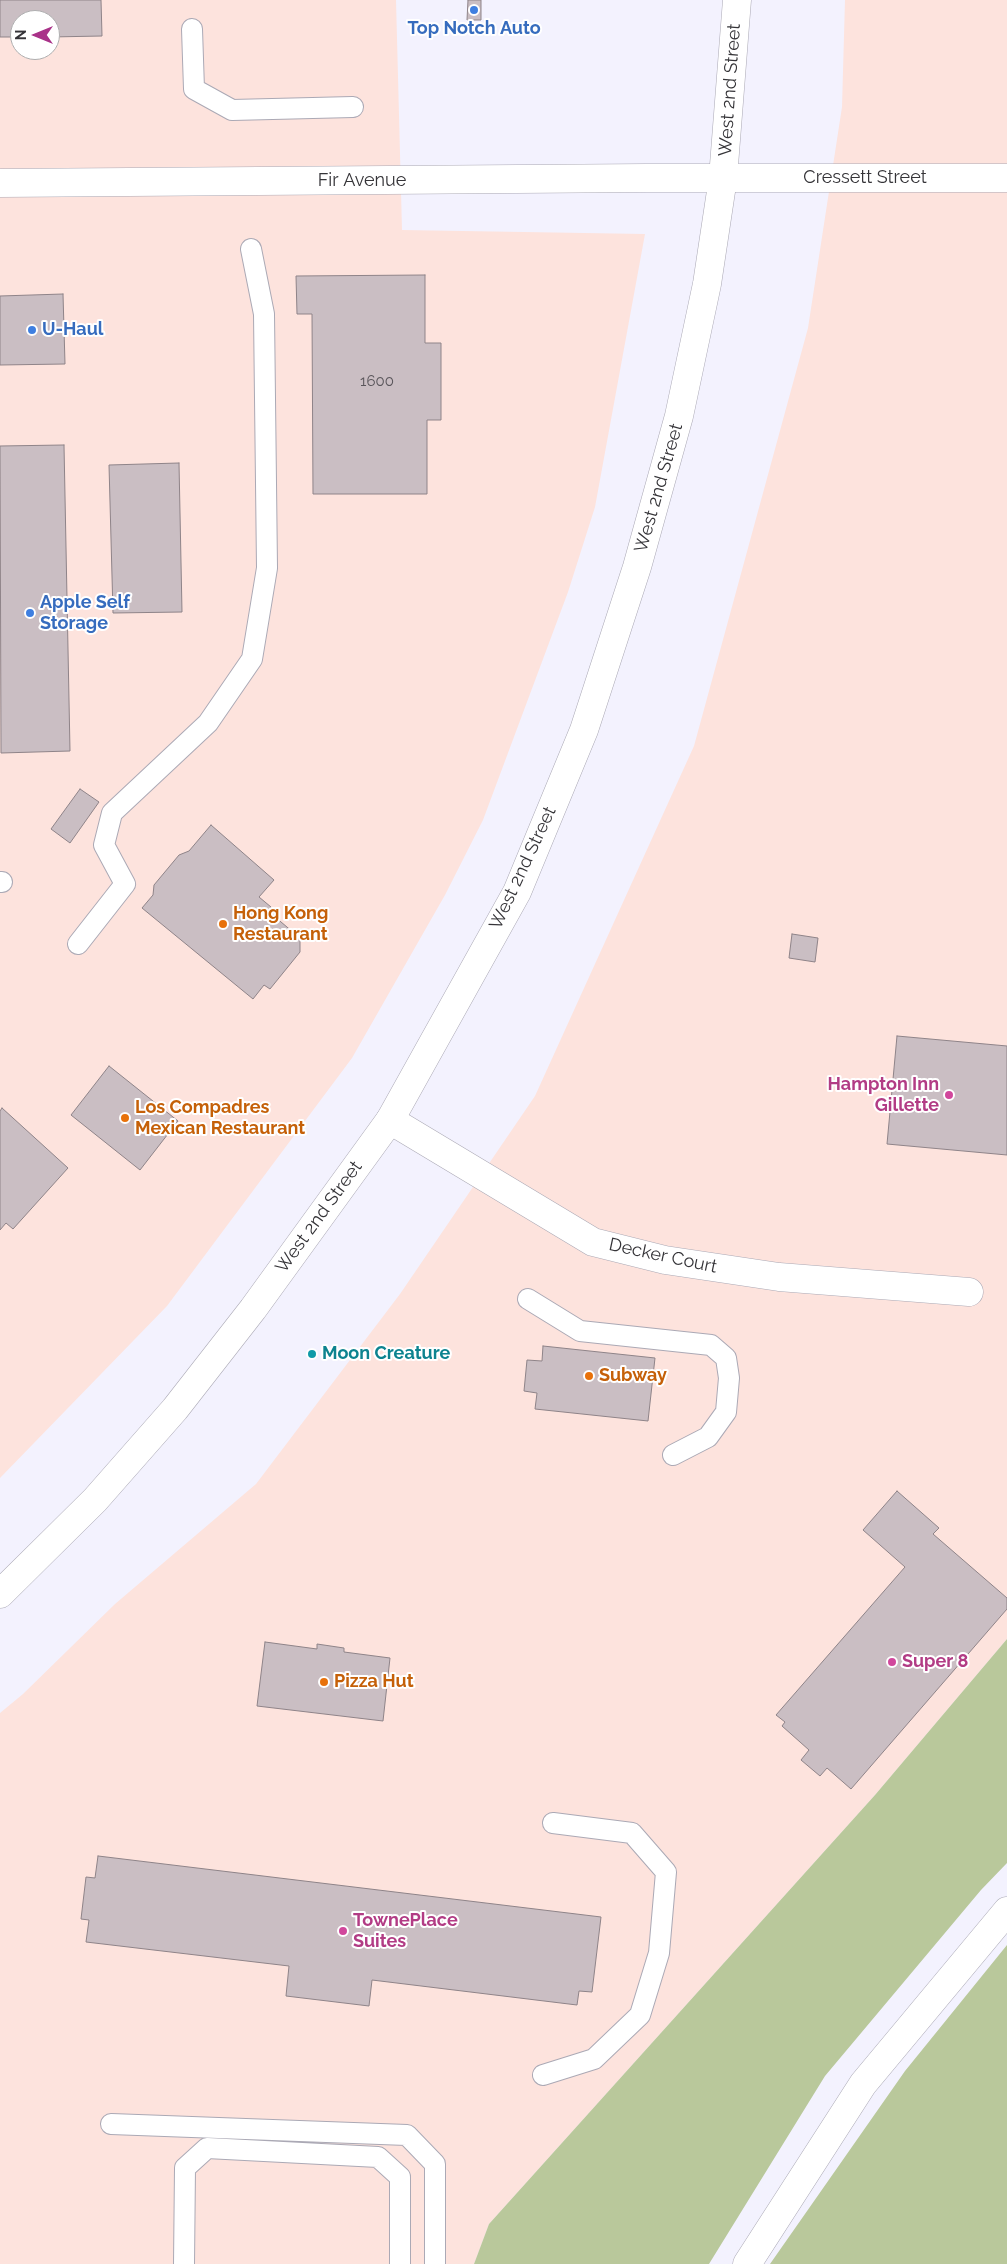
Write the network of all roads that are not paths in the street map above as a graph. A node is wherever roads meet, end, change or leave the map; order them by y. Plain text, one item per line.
1 (737, 0) edge
2 (192, 29) dead end
3 (353, 108) dead end
4 (723, 178) junction
5 (1007, 178) edge
6 (0, 183) edge
7 (250, 249) dead end
8 (78, 944) dead end
9 (390, 1120) junction
10 (968, 1292) dead end
11 (528, 1299) dead end
12 (672, 1455) dead end
13 (0, 1594) edge
14 (553, 1823) dead end
15 (1007, 1910) edge
16 (543, 2075) dead end
17 (111, 2124) dead end
18 (184, 2264) edge
19 (400, 2264) edge
20 (435, 2264) edge
21 (747, 2264) edge

1 - 4 main road, West 2nd Street
2 - 3 lane
4 - 5 main road, Cressett Street
4 - 6 main road, Fir Avenue
4 - 9 main road, West 2nd Street
7 - 8 lane
9 - 10 main road, Decker Court
9 - 13 main road, West 2nd Street
11 - 12 lane
14 - 16 lane
15 - 21 main road
17 - 20 lane
18 - 19 lane

